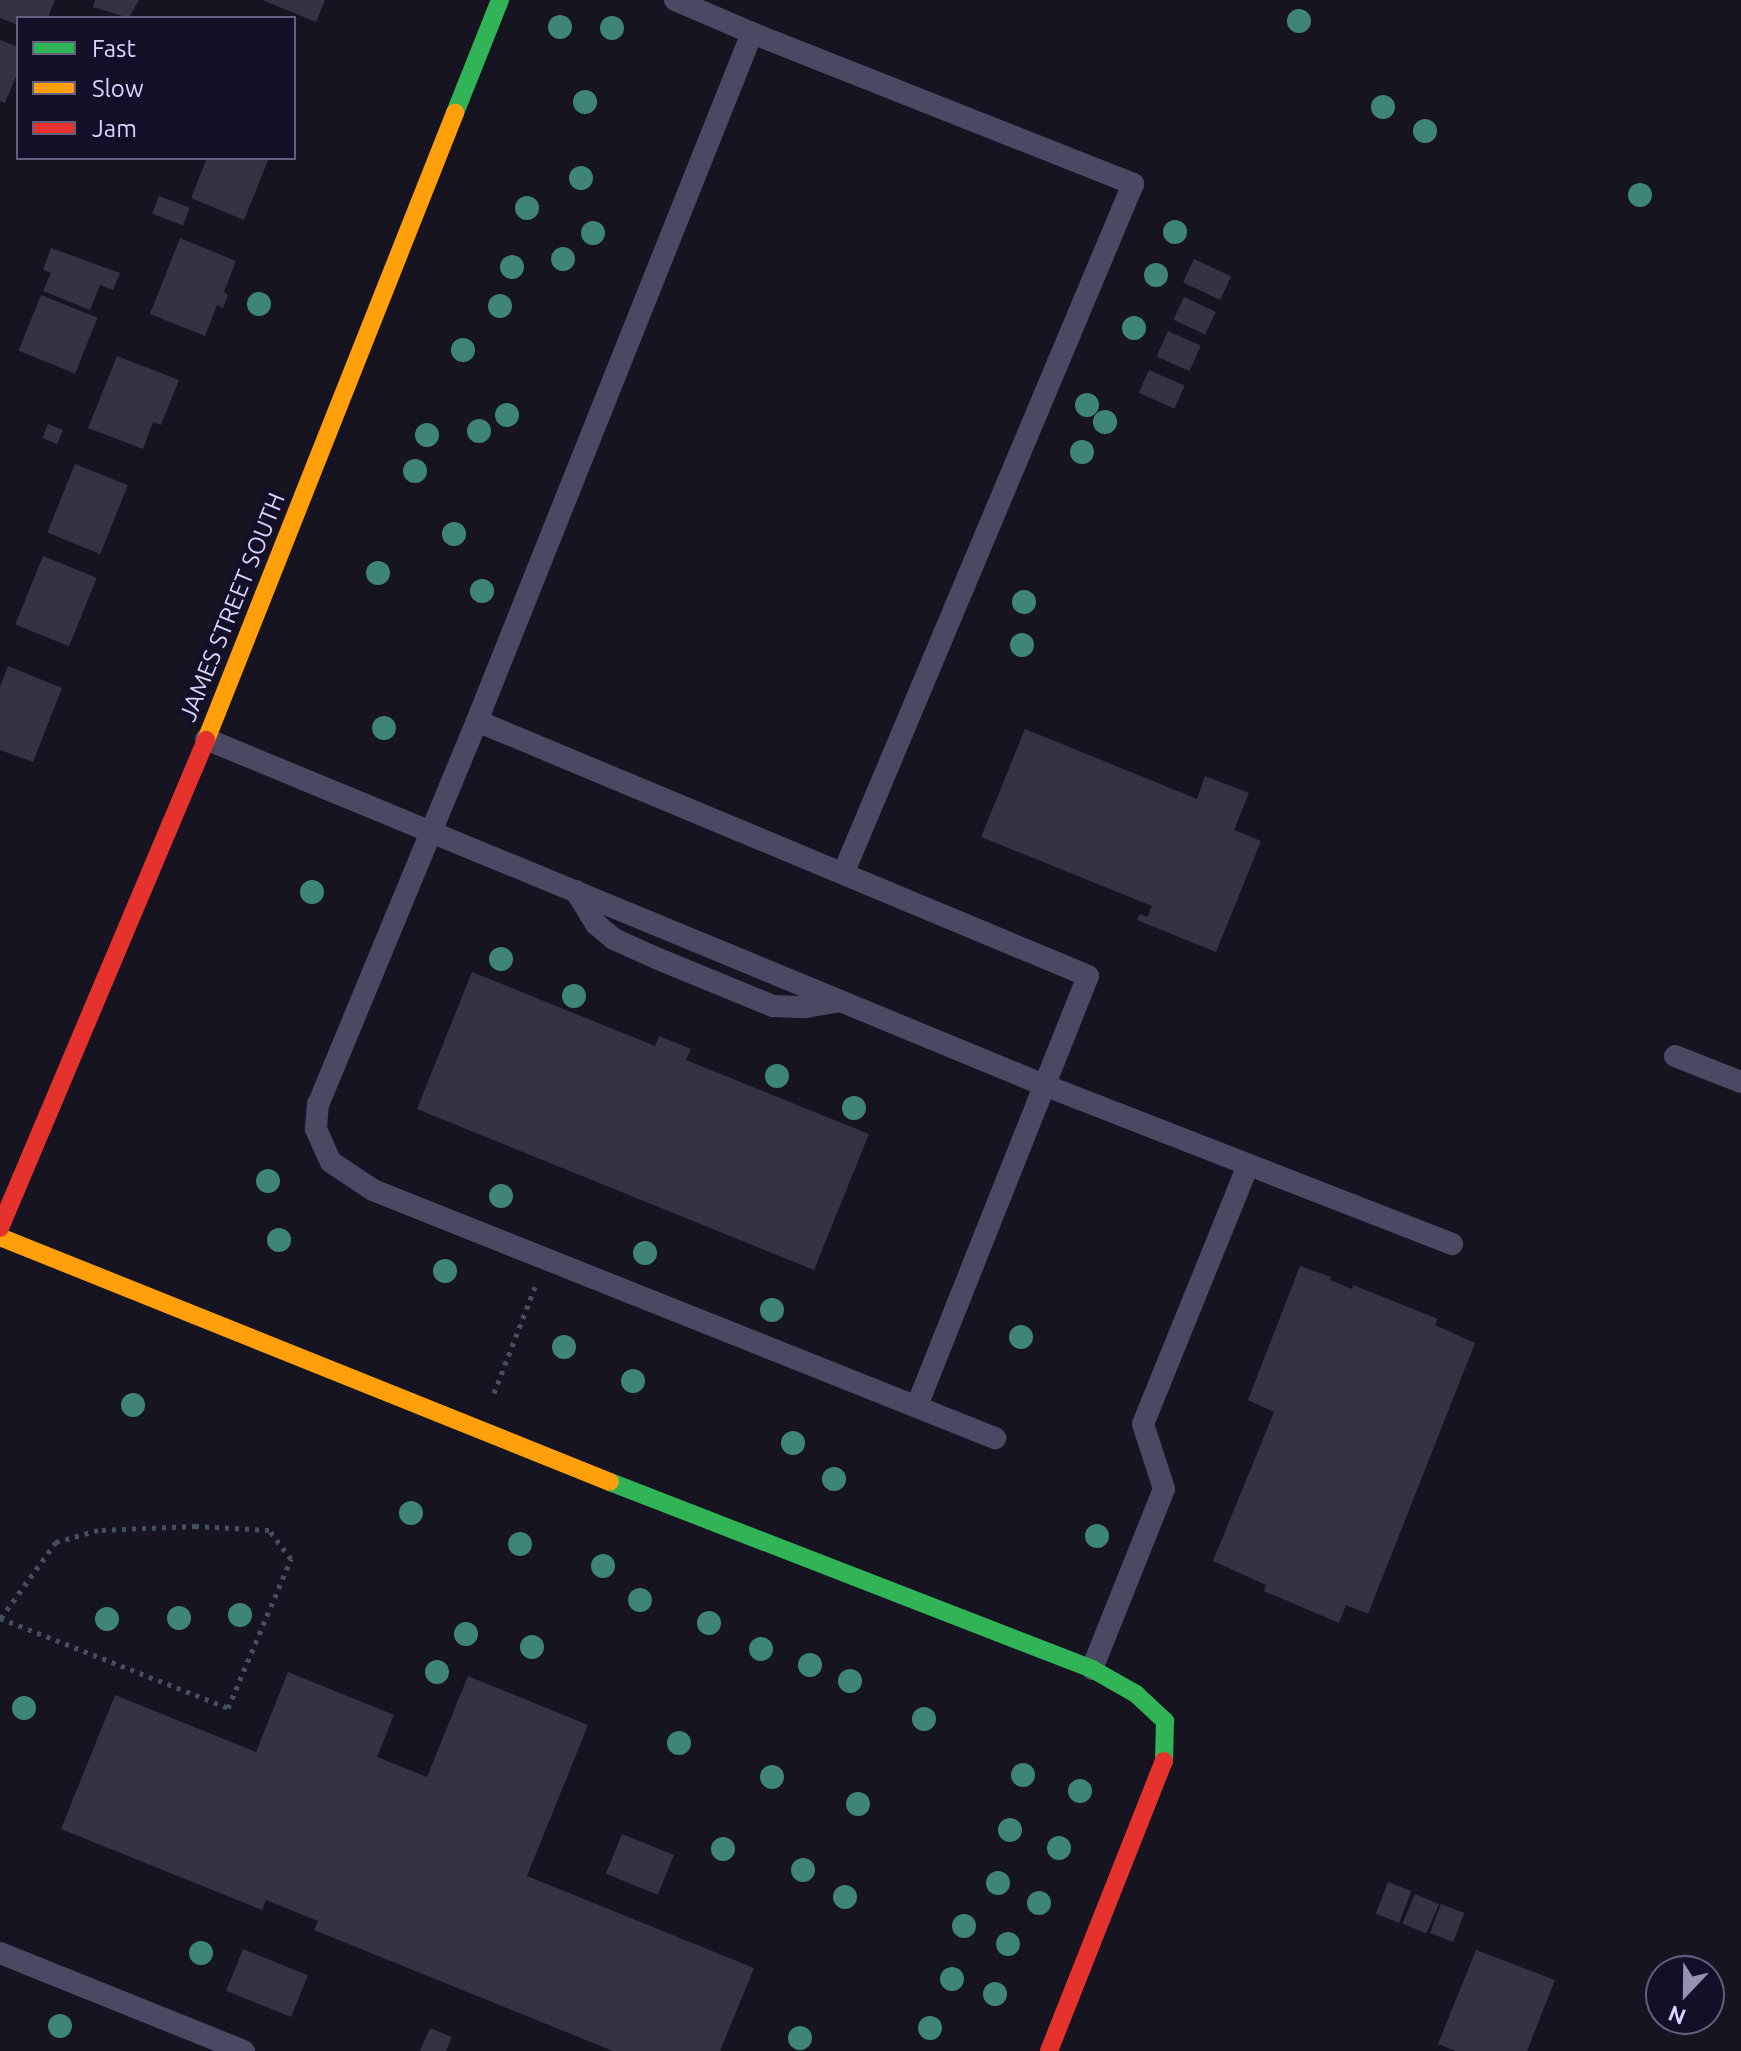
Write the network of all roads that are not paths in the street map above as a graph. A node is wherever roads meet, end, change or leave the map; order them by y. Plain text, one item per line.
1 (500, 0) edge
2 (675, 0) edge
3 (752, 33) junction
4 (477, 721) junction
5 (206, 739) junction
6 (431, 832) junction
7 (843, 874) junction
8 (576, 891) junction
9 (840, 1001) junction
10 (1675, 1056) dead end
11 (1741, 1082) edge
12 (1044, 1085) junction
13 (1248, 1165) junction
14 (0, 1228) edge
15 (0, 1237) edge
16 (1452, 1244) dead end
17 (917, 1406) junction
18 (995, 1438) dead end
19 (1092, 1669) junction
20 (0, 1953) edge
21 (244, 2051) edge
22 (1049, 2051) edge

1 - 5 street, JAMES STREET SOUTH
2 - 3 lane
3 - 4 lane
3 - 7 lane
4 - 6 lane
4 - 7 lane
5 - 6 lane
5 - 14 street, JAMES STREET SOUTH
6 - 8 lane
6 - 17 lane
7 - 12 lane
8 - 9 lane
8 - 9 lane
9 - 12 lane
10 - 11 lane
12 - 13 lane
12 - 17 lane
13 - 16 lane
13 - 19 lane
15 - 19 street
17 - 18 lane
19 - 22 street
20 - 21 lane

